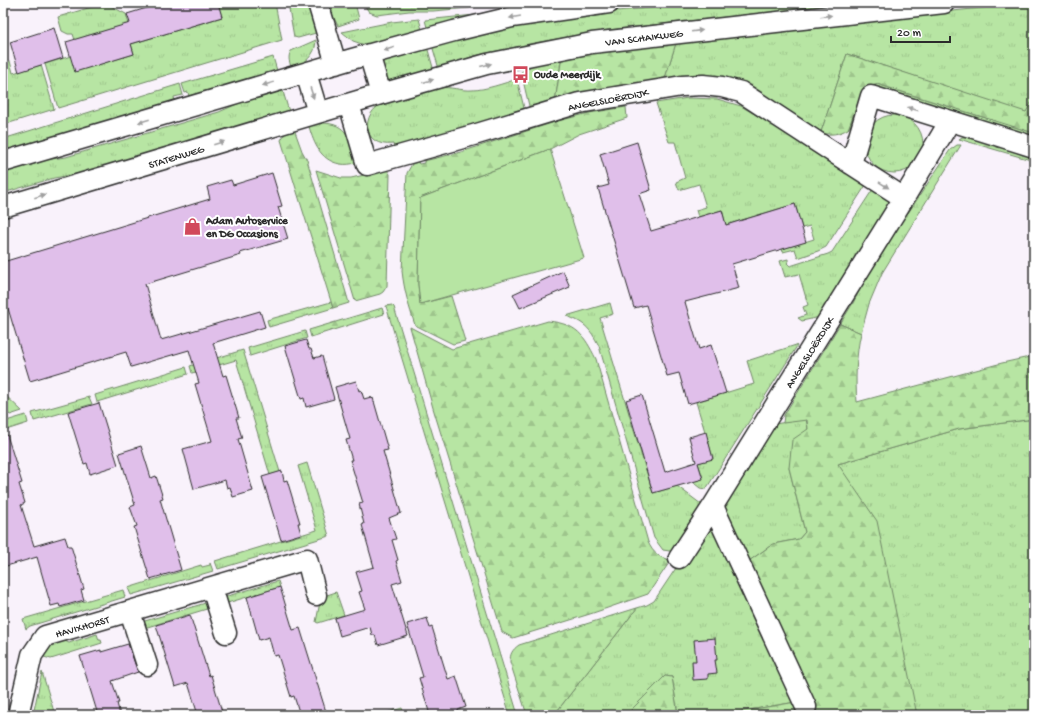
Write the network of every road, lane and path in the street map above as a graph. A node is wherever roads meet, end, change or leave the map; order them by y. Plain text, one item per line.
1 (318, 3) edge
2 (609, 3) edge
3 (944, 3) edge
4 (369, 54) junction
5 (336, 64) junction
6 (306, 73) junction
7 (381, 94) junction
8 (349, 104) junction
9 (318, 113) junction
10 (950, 121) junction
11 (1034, 147) edge
12 (3, 162) edge
13 (851, 164) junction
14 (904, 198) junction
15 (3, 207) edge
16 (713, 506) junction
17 (679, 558) dead end
18 (212, 588) junction
19 (316, 595) dead end
20 (130, 612) junction
21 (226, 633) dead end
22 (147, 665) dead end
23 (806, 707) dead end
24 (18, 715) edge

1 - 5 street
2 -> 4 street
7 -> 3 street, VAN SCHAIKWEG
4 - 5 street
4 - 7 street
5 - 6 street
6 -> 9 street
6 -> 12 street
7 - 8 street, VAN SCHAIKWEG
8 - 9 street, STATENWEG
8 - 13 street, ANGELSLOËRDIJK
15 -> 9 street, STATENWEG
10 - 11 street
10 -> 13 street
10 - 14 street, ANGELSLOËRDIJK
13 -> 14 street, ANGELSLOËRDIJK
14 - 16 street, ANGELSLOËRDIJK
16 - 17 street, ANGELSLOËRDIJK
16 - 23 street
18 - 19 street, HAVIXHORST
18 - 20 street, HAVIXHORST
18 - 21 street
20 - 22 street
20 - 24 street, HAVIXHORST

